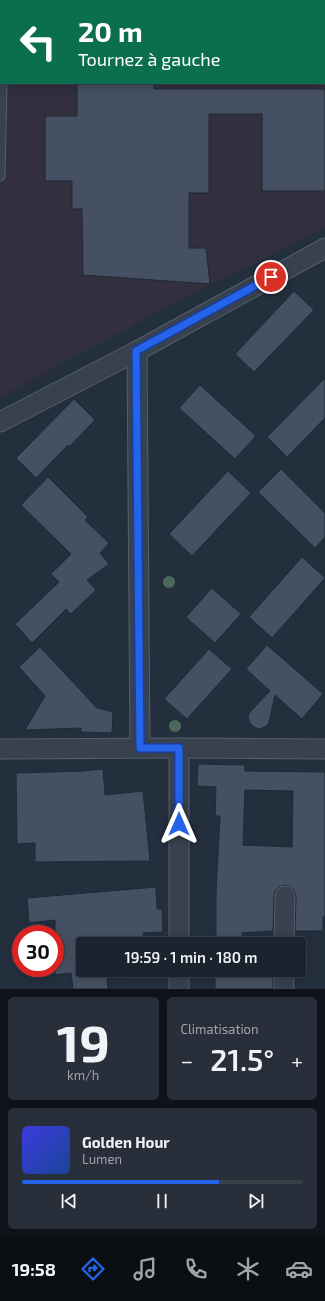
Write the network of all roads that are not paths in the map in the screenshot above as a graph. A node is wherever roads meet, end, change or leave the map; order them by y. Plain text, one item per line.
1 (2, 84) edge
2 (1, 111) edge
3 (0, 176) edge
4 (325, 248) edge
5 (136, 351) junction
6 (0, 422) edge
7 (140, 748) junction
8 (179, 748) junction
9 (0, 749) edge
10 (325, 749) edge
11 (285, 896) dead end
12 (179, 937) edge
13 (284, 937) edge
14 (179, 977) edge
15 (284, 977) edge
16 (179, 989) edge
17 (284, 989) edge

1 - 2 lane
2 - 3 lane
4 - 5 street
5 - 6 street
5 - 7 street
7 - 8 street
7 - 9 street
8 - 10 street
8 - 12 street
11 - 13 street
14 - 16 street
15 - 17 street

